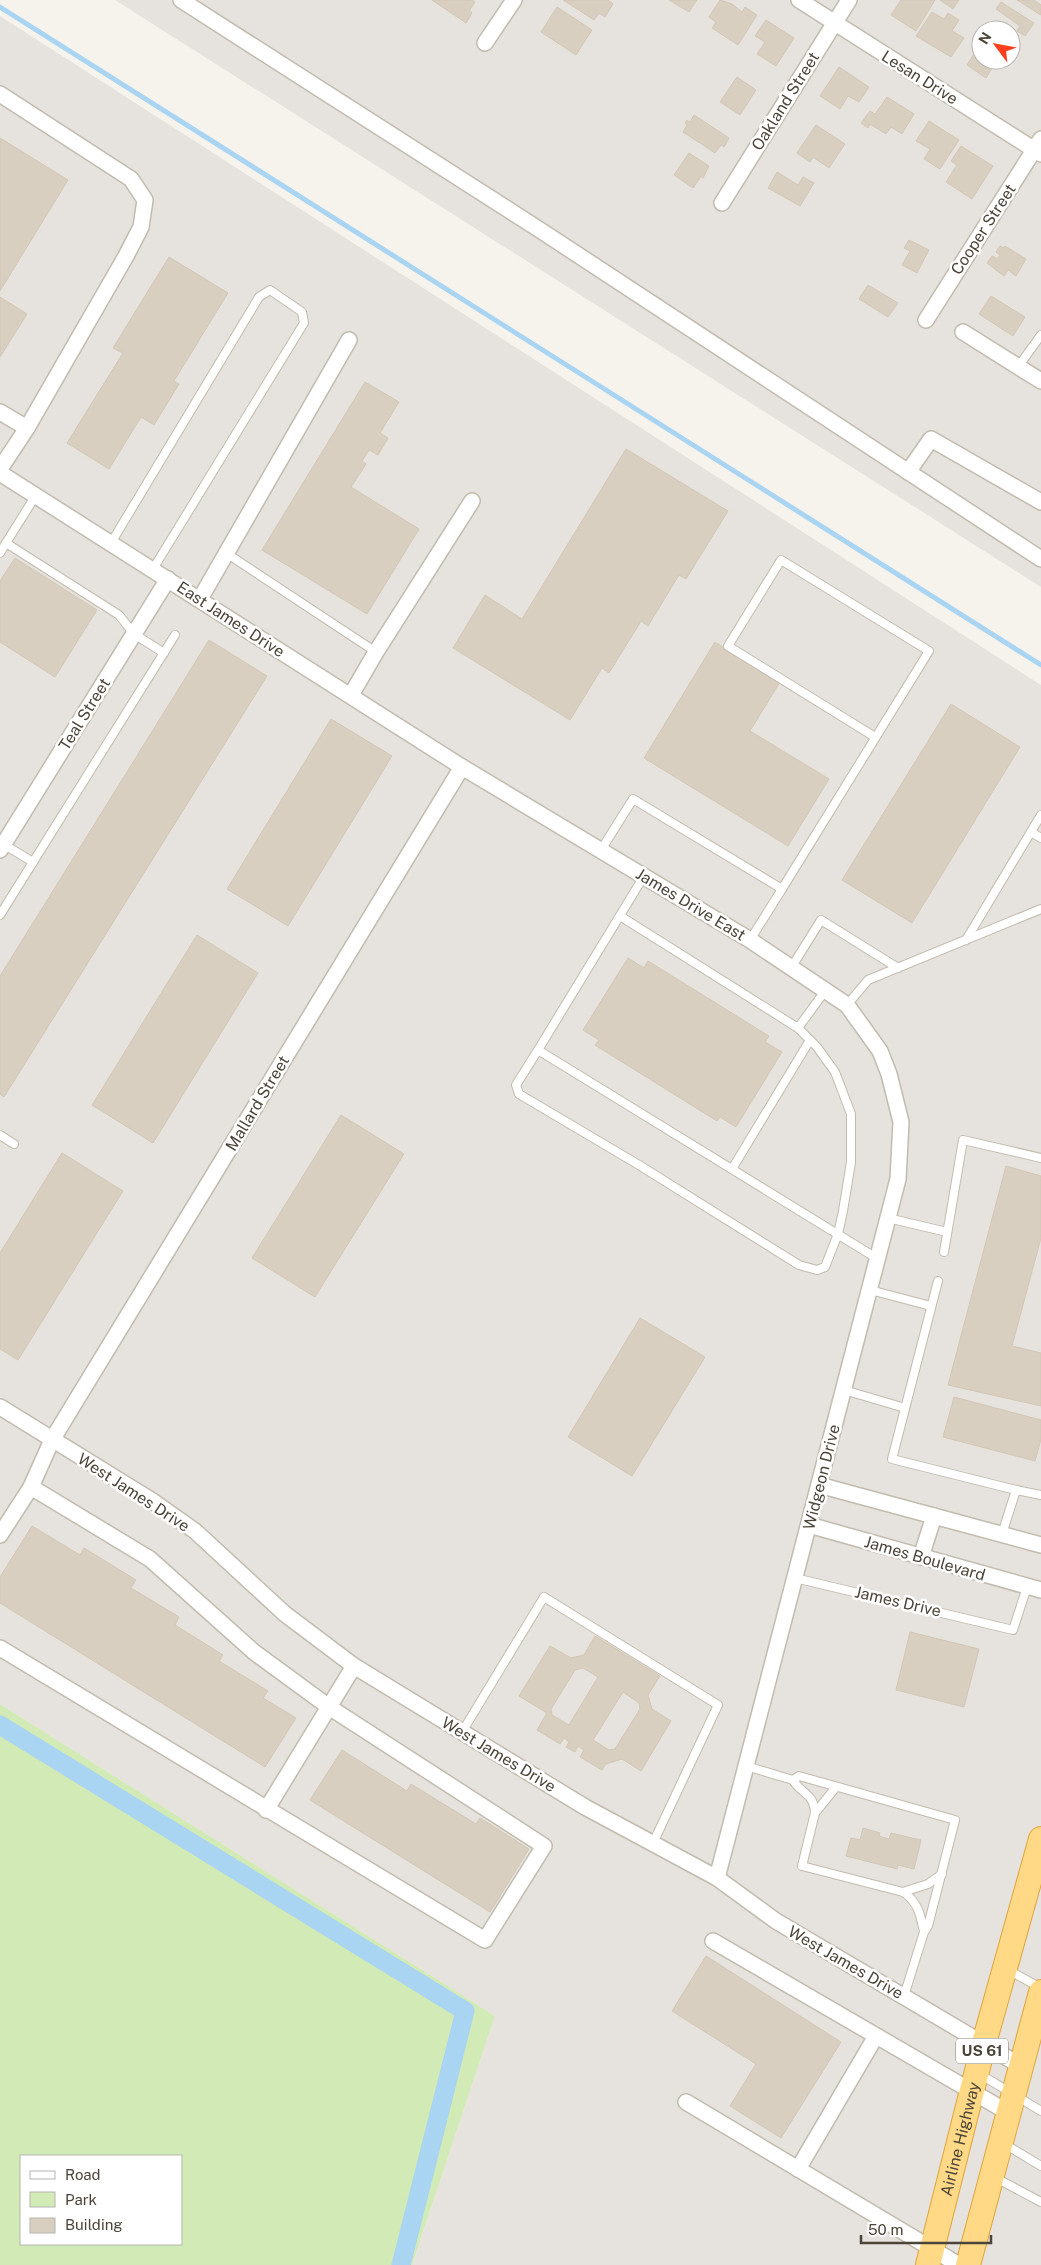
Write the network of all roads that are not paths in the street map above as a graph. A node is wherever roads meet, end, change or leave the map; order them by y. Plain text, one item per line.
1 (181, 0) edge
2 (514, 0) edge
3 (799, 0) edge
4 (849, 0) edge
5 (834, 22) junction
6 (485, 43) dead end
7 (0, 94) edge
8 (1039, 148) edge
9 (722, 202) dead end
10 (926, 320) dead end
11 (963, 332) dead end
12 (1041, 335) edge
13 (348, 340) dead end
14 (1018, 367) junction
15 (1041, 381) edge
16 (0, 412) edge
17 (27, 428) junction
18 (0, 471) edge
19 (908, 472) junction
20 (36, 495) junction
21 (472, 501) dead end
22 (1041, 502) edge
23 (6, 543) junction
24 (112, 543) junction
25 (0, 553) edge
26 (226, 553) junction
27 (1041, 559) edge
28 (153, 569) junction
29 (168, 579) junction
30 (200, 599) junction
31 (134, 634) junction
32 (175, 635) dead end
33 (376, 652) junction
34 (164, 653) junction
35 (351, 695) junction
36 (875, 737) junction
37 (462, 766) junction
38 (1041, 816) edge
39 (1031, 832) junction
40 (1041, 838) edge
41 (2, 847) edge
42 (601, 850) junction
43 (33, 862) junction
44 (644, 876) junction
45 (782, 889) junction
46 (1041, 909) edge
47 (0, 915) edge
48 (620, 916) junction
49 (750, 940) junction
50 (966, 940) junction
51 (791, 968) junction
52 (898, 968) junction
53 (825, 990) junction
54 (847, 1005) junction
55 (798, 1028) junction
56 (810, 1040) junction
57 (538, 1050) junction
58 (890, 1074) joint
59 (0, 1135) edge
60 (14, 1144) dead end
61 (1041, 1158) edge
62 (732, 1169) junction
63 (888, 1218) junction
64 (947, 1232) junction
65 (838, 1234) junction
66 (944, 1252) dead end
67 (879, 1259) junction
68 (938, 1280) dead end
69 (870, 1290) junction
70 (931, 1306) junction
71 (844, 1390) junction
72 (0, 1407) edge
73 (905, 1408) junction
74 (52, 1440) junction
75 (819, 1485) junction
76 (30, 1487) junction
77 (1016, 1490) junction
78 (1041, 1495) edge
79 (934, 1516) junction
80 (809, 1525) junction
81 (1002, 1534) junction
82 (0, 1535) edge
83 (1041, 1545) edge
84 (921, 1557) junction
85 (795, 1578) junction
86 (1034, 1588) edge
87 (0, 1648) edge
88 (354, 1666) junction
89 (329, 1707) junction
90 (462, 1732) junction
91 (746, 1766) junction
92 (793, 1780) junction
93 (836, 1786) junction
94 (266, 1810) junction
95 (814, 1813) junction
96 (1041, 1839) edge
97 (653, 1843) junction
98 (942, 1874) junction
99 (717, 1878) junction
100 (904, 1892) junction
101 (924, 1932) junction
102 (713, 1941) dead end
103 (1005, 1969) junction
104 (1041, 1990) edge
105 (904, 1996) junction
106 (876, 2036) junction
107 (984, 2043) junction
108 (1021, 2066) junction
109 (974, 2081) junction
110 (686, 2102) dead end
111 (1011, 2104) junction
112 (1041, 2110) edge
113 (1001, 2142) junction
114 (1041, 2166) edge
115 (798, 2169) junction
116 (992, 2176) junction
117 (1041, 2202) edge
118 (930, 2257) edge
119 (959, 2265) edge
120 (968, 2265) edge

1 - 19 street
2 - 6 street
3 - 5 street, Lesan Drive
4 - 5 street, Oakland Street
5 - 8 street, Lesan Drive
5 - 9 street, Oakland Street
7 - 17 street
8 - 10 street, Cooper Street
11 - 14 street
12 - 14 lane
13 - 26 street
14 - 15 street
16 - 17 street
17 - 18 street
18 - 20 street, East James Drive
19 - 22 street
19 - 27 street
20 - 23 lane
20 - 24 street, East James Drive
21 - 33 street
23 - 25 lane
23 - 31 lane
24 - 28 street, East James Drive
24 - 28 lane
26 - 30 street
26 - 33 lane
28 - 29 street, East James Drive
29 - 30 street, East James Drive
29 - 31 street, Teal Street
30 - 35 street, East James Drive
31 - 34 lane
31 - 41 street, Teal Street
32 - 34 lane
33 - 35 street
34 - 43 lane
35 - 37 street, East James Drive
36 - 36 lane
36 - 45 lane
37 - 42 street, James Drive East
37 - 74 street, Mallard Street
38 - 39 lane
39 - 40 lane
39 - 50 lane
41 - 43 lane
42 - 44 street, James Drive East
42 - 45 lane
43 - 47 lane
44 - 48 lane
44 - 49 street, James Drive East
45 - 49 lane
46 - 50 lane
48 - 55 lane
48 - 57 lane
49 - 51 street, James Drive East
50 - 52 lane
51 - 52 lane
51 - 53 street, James Drive East
52 - 54 lane
53 - 54 street, James Drive East
53 - 55 lane
54 - 58 street, James Drive East
55 - 56 lane
56 - 62 lane
56 - 65 lane
57 - 62 lane
57 - 65 lane
58 - 63 street, Widgeon Drive
59 - 60 lane
61 - 64 lane
62 - 65 lane
63 - 64 lane
63 - 67 street, Widgeon Drive
64 - 66 lane
65 - 67 lane
67 - 69 street, Widgeon Drive
68 - 70 lane
69 - 70 lane
69 - 71 street, Widgeon Drive
70 - 73 lane
71 - 73 lane
71 - 75 street, Widgeon Drive
72 - 74 street, West James Drive
73 - 77 lane
74 - 76 street, Mallard Street
74 - 88 street, West James Drive
75 - 79 street
75 - 80 street, Widgeon Drive
76 - 82 street, Mallard Street
76 - 89 street
77 - 78 lane
77 - 81 lane
79 - 81 street
79 - 84 street
80 - 84 street, James Boulevard
80 - 85 street, Widgeon Drive
81 - 83 street
84 - 86 street, James Boulevard
85 - 86 lane, James Drive
85 - 91 street, Widgeon Drive
87 - 94 street
88 - 89 street
88 - 90 street, West James Drive
89 - 94 street
89 - 94 street
90 - 97 street, West James Drive
90 - 97 lane
91 - 92 lane
91 - 99 street, Widgeon Drive
92 - 93 lane
92 - 95 lane
93 - 95 lane
93 - 98 lane
95 - 100 lane
96 - 103 highway, Airline Highway / US 61
97 - 99 street, West James Drive
98 - 100 lane
98 - 101 lane
99 - 105 street, West James Drive
100 - 101 lane
101 - 105 lane
102 - 106 street
103 - 104 lane
103 - 107 highway, Airline Highway / US 61
104 - 108 highway, US 61
105 - 107 street, West James Drive
106 - 109 street
106 - 115 street
107 - 108 street, West James Drive
107 - 109 highway, Airline Highway / US 61
108 - 111 highway, US 61
109 - 111 street
109 - 118 highway, Airline Highway / US 61
110 - 115 street
111 - 112 lane
111 - 113 highway, US 61
113 - 114 lane
113 - 116 highway, US 61
115 - 118 street
116 - 117 lane
116 - 120 highway, US 61
118 - 119 street

